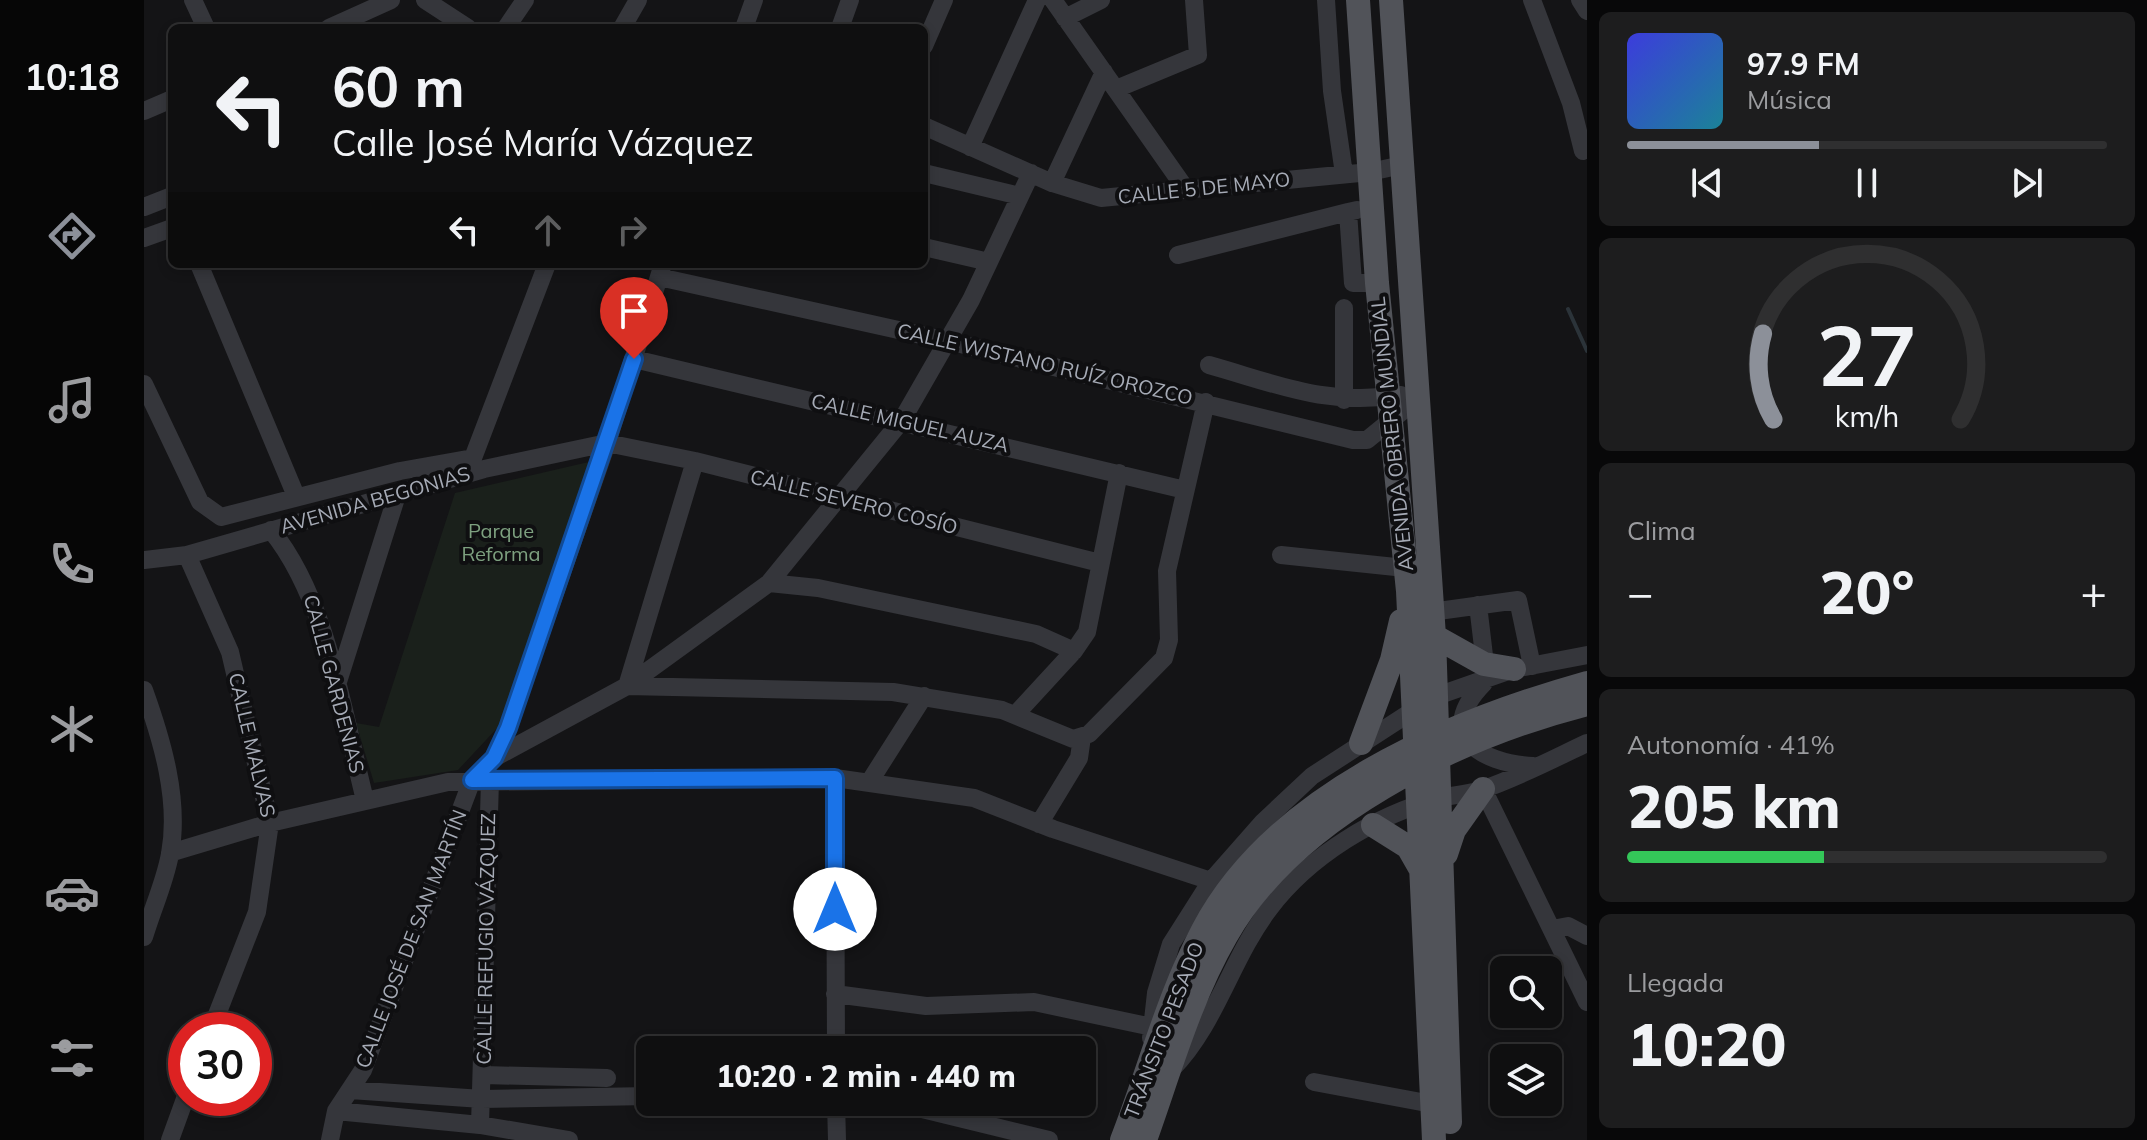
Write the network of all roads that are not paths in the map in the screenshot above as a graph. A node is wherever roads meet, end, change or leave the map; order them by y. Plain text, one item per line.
1 (193, 0) edge
2 (391, 0) edge
3 (425, 0) edge
4 (525, 0) edge
5 (638, 0) edge
6 (850, 0) edge
7 (944, 0) edge
8 (1037, 0) edge
9 (1053, 0) edge
10 (1101, 0) edge
11 (1194, 0) edge
12 (1326, 0) edge
13 (1358, 0) edge
14 (1391, 0) edge
15 (1532, 0) edge
16 (1580, 0) edge
17 (1587, 11) edge
18 (1065, 18) junction
19 (204, 24) edge
20 (338, 24) edge
21 (462, 24) edge
22 (509, 24) edge
23 (624, 24) edge
24 (841, 24) edge
25 (928, 37) edge
26 (1104, 72) junction
27 (1365, 86) junction
28 (1116, 89) junction
29 (1332, 91) junction
30 (168, 101) edge
31 (144, 111) edge
32 (928, 128) edge
33 (970, 147) junction
34 (1583, 151) dead end
35 (1402, 165) junction
36 (1370, 172) junction
37 (1031, 173) junction
38 (928, 174) edge
39 (1344, 174) junction
40 (1052, 183) junction
41 (1185, 188) junction
42 (1020, 196) junction
43 (168, 198) edge
44 (144, 207) edge
45 (1360, 209) junction
46 (168, 229) edge
47 (144, 238) edge
48 (928, 248) edge
49 (1178, 255) dead end
50 (989, 262) junction
51 (201, 268) edge
52 (546, 268) edge
53 (661, 270) edge
54 (1344, 308) dead end
55 (948, 341) junction
56 (634, 359) junction
57 (1209, 365) dead end
58 (144, 384) edge
59 (1416, 396) junction
60 (1388, 397) junction
61 (1344, 400) junction
62 (1206, 402) junction
63 (902, 420) junction
64 (1391, 424) junction
65 (607, 443) junction
66 (695, 461) junction
67 (479, 463) junction
68 (1119, 473) junction
69 (1185, 490) junction
70 (304, 494) junction
71 (397, 495) junction
72 (839, 499) junction
73 (321, 517) junction
74 (271, 530) junction
75 (187, 555) junction
76 (1281, 555) dead end
77 (144, 560) edge
78 (1100, 563) junction
79 (1406, 580) junction
80 (769, 583) junction
81 (1478, 605) junction
82 (1433, 624) junction
83 (1074, 651) junction
84 (1587, 655) edge
85 (1523, 668) junction
86 (1486, 673) junction
87 (1587, 683) edge
88 (627, 686) junction
89 (336, 688) junction
90 (144, 690) edge
91 (924, 696) junction
92 (1425, 704) junction
93 (1587, 704) edge
94 (1016, 714) junction
95 (1082, 737) junction
96 (1587, 743) edge
97 (1356, 747) junction
98 (494, 758) junction
99 (1535, 767) junction
100 (835, 778) junction
101 (468, 780) junction
102 (870, 781) junction
103 (1483, 789) junction
104 (1423, 794) junction
105 (365, 800) junction
106 (270, 823) junction
107 (1039, 824) junction
108 (1373, 825) junction
109 (170, 853) junction
110 (1431, 868) junction
111 (1211, 881) junction
112 (1552, 929) junction
113 (1214, 934) junction
114 (1587, 936) edge
115 (144, 937) edge
116 (835, 994) junction
117 (1587, 1002) edge
118 (218, 1012) edge
119 (1143, 1026) junction
120 (836, 1036) edge
121 (1162, 1063) junction
122 (484, 1075) junction
123 (607, 1078) dead end
124 (1314, 1082) dead end
125 (350, 1090) junction
126 (636, 1096) edge
127 (482, 1099) junction
128 (1432, 1104) junction
129 (336, 1111) junction
130 (179, 1116) edge
131 (836, 1116) edge
132 (951, 1116) edge
133 (480, 1125) junction
134 (170, 1140) edge
135 (330, 1140) edge
136 (569, 1140) edge
137 (837, 1140) edge
138 (1049, 1140) edge
139 (1122, 1140) edge
140 (1145, 1140) edge
141 (1434, 1140) edge
142 (1451, 1140) edge

1 - 19 street
2 - 20 street
3 - 21 street
4 - 22 street
5 - 23 street
6 - 24 street
7 - 25 street
8 - 33 street
9 - 18 street
10 - 18 street
11 - 28 street
12 - 29 street
13 - 27 main road, AVENIDA OBRERO MUNDIAL
14 - 35 main road, AVENIDA OBRERO MUNDIAL
15 - 34 street
16 - 17 street
18 - 26 street
26 - 28 street
26 - 40 street
27 - 29 street
27 - 36 main road, AVENIDA OBRERO MUNDIAL
28 - 41 street
29 - 39 street
30 - 31 street
32 - 33 street, CALLE 5 DE MAYO
33 - 37 street, CALLE 5 DE MAYO
35 - 36 street, CALLE 5 DE MAYO
35 - 59 main road, AVENIDA OBRERO MUNDIAL
36 - 39 street, CALLE 5 DE MAYO
36 - 45 main road, AVENIDA OBRERO MUNDIAL
37 - 40 street, CALLE 5 DE MAYO
37 - 42 street
38 - 42 street
39 - 41 street, CALLE 5 DE MAYO
40 - 41 street, CALLE 5 DE MAYO
42 - 50 street
43 - 44 street
45 - 49 street
45 - 60 main road, AVENIDA OBRERO MUNDIAL
46 - 47 street
48 - 50 street
50 - 55 street
51 - 70 street
52 - 67 street
53 - 55 street, CALLE WISTANO RUÍZ OROZCO
53 - 56 street
54 - 61 street
55 - 62 street, CALLE WISTANO RUÍZ OROZCO
55 - 63 street
56 - 63 street, CALLE MIGUEL AUZA
56 - 65 street
57 - 61 street
58 - 70 street
59 - 60 street
59 - 64 street, CALLE WISTANO RUÍZ OROZCO
59 - 82 main road, AVENIDA OBRERO MUNDIAL
60 - 61 street
60 - 64 main road, AVENIDA OBRERO MUNDIAL
62 - 64 street, CALLE WISTANO RUÍZ OROZCO
62 - 69 street
63 - 68 street, CALLE MIGUEL AUZA
63 - 72 street
64 - 79 main road, AVENIDA OBRERO MUNDIAL
65 - 66 street, CALLE SEVERO COSÍO
65 - 67 street, AVENIDA BEGONIAS
65 - 98 street
66 - 72 street, CALLE SEVERO COSÍO
66 - 88 street
67 - 70 street
67 - 71 street, AVENIDA BEGONIAS
68 - 69 street, CALLE MIGUEL AUZA
68 - 78 street
69 - 95 street
70 - 73 street
71 - 73 street, AVENIDA BEGONIAS
71 - 89 street
72 - 78 street, CALLE SEVERO COSÍO
72 - 80 street
73 - 74 street, AVENIDA BEGONIAS
74 - 75 street, AVENIDA BEGONIAS
74 - 89 street, CALLE GARDENIAS
75 - 77 street, AVENIDA BEGONIAS
75 - 106 street, CALLE MALVAS
76 - 79 street
78 - 83 street
79 - 92 main road, AVENIDA OBRERO MUNDIAL
79 - 97 main road
80 - 83 street
80 - 88 street
81 - 82 street
81 - 85 street
81 - 86 street
82 - 86 main road
82 - 92 main road, AVENIDA OBRERO MUNDIAL
83 - 94 street
84 - 85 street
85 - 86 main road
86 - 92 street
86 - 99 street
87 - 113 main road, TRÁNSITO PESADO
88 - 91 street
88 - 98 street
89 - 105 street, CALLE GARDENIAS
90 - 109 street
91 - 94 street
91 - 102 street
92 - 97 street
92 - 104 main road, AVENIDA OBRERO MUNDIAL
93 - 113 main road
94 - 95 street
95 - 107 street
96 - 99 street
97 - 104 street
97 - 111 street
98 - 101 street
99 - 103 street
100 - 101 street
100 - 102 street
100 - 116 street
101 - 105 street
101 - 122 street, CALLE REFUGIO VÁZQUEZ
101 - 125 street, CALLE JOSÉ DE SAN MARTÍN
102 - 107 street
103 - 104 street
103 - 110 main road
103 - 112 street
104 - 108 street
104 - 110 main road, AVENIDA OBRERO MUNDIAL
105 - 106 street
106 - 109 street
106 - 118 street, CALLE MALVAS
107 - 111 street
108 - 110 main road
108 - 121 street
109 - 115 street
110 - 128 main road
110 - 142 main road
111 - 119 street
112 - 114 street
112 - 117 street
113 - 121 main road, TRÁNSITO PESADO
116 - 119 street
116 - 120 street
119 - 121 street
121 - 139 main road, TRÁNSITO PESADO
121 - 140 main road, TRÁNSITO PESADO
122 - 123 street
122 - 127 street, CALLE REFUGIO VÁZQUEZ
124 - 128 street
125 - 127 street
125 - 129 street, CALLE JOSÉ DE SAN MARTÍN
126 - 127 street
127 - 133 street, CALLE REFUGIO VÁZQUEZ
128 - 141 main road
129 - 133 street
129 - 135 street, CALLE JOSÉ DE SAN MARTÍN
130 - 134 street
131 - 137 street
132 - 138 street
133 - 136 street

